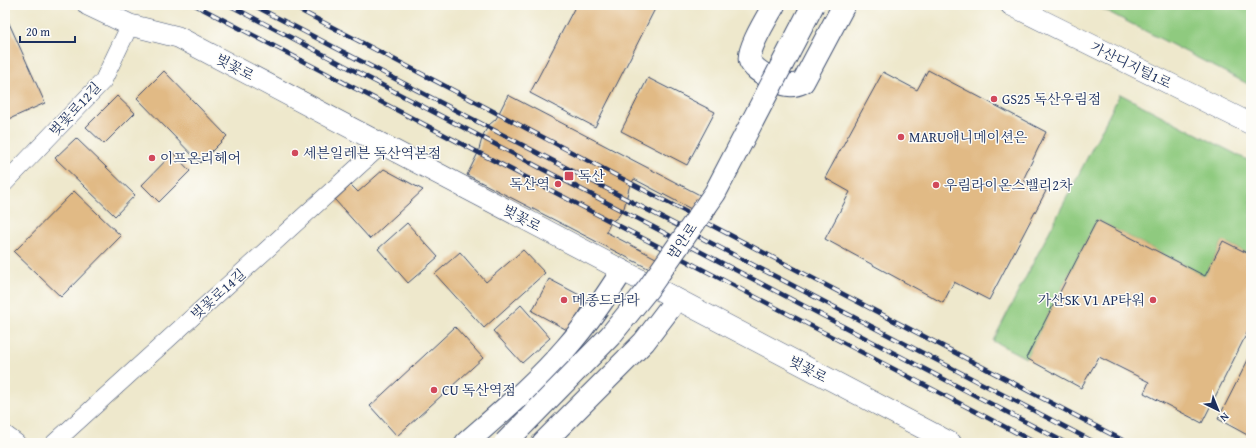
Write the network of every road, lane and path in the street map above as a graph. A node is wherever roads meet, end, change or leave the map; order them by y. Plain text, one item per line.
1 (88, 5) edge
2 (774, 5) edge
3 (813, 5) edge
4 (844, 5) edge
5 (1011, 5) edge
6 (130, 25) junction
7 (1251, 124) edge
8 (383, 144) junction
9 (5, 183) edge
10 (622, 271) junction
11 (676, 300) junction
12 (5, 435) edge
13 (948, 442) edge
14 (17, 443) edge
15 (54, 443) edge
16 (466, 443) edge
17 (505, 443) edge
18 (543, 443) edge

1 - 6 street, 벚꽃로
2 - 4 main road
3 - 17 main road, 범안로, bridge
5 - 7 street, 가산디지털1로
6 - 8 street, 벚꽃로
6 - 9 street, 벚꽃로12길
8 - 10 street, 벚꽃로
8 - 15 street, 벚꽃로14길
10 - 11 street, 벚꽃로
10 - 16 main road
11 - 13 street, 벚꽃로
11 - 18 main road
12 - 14 street

